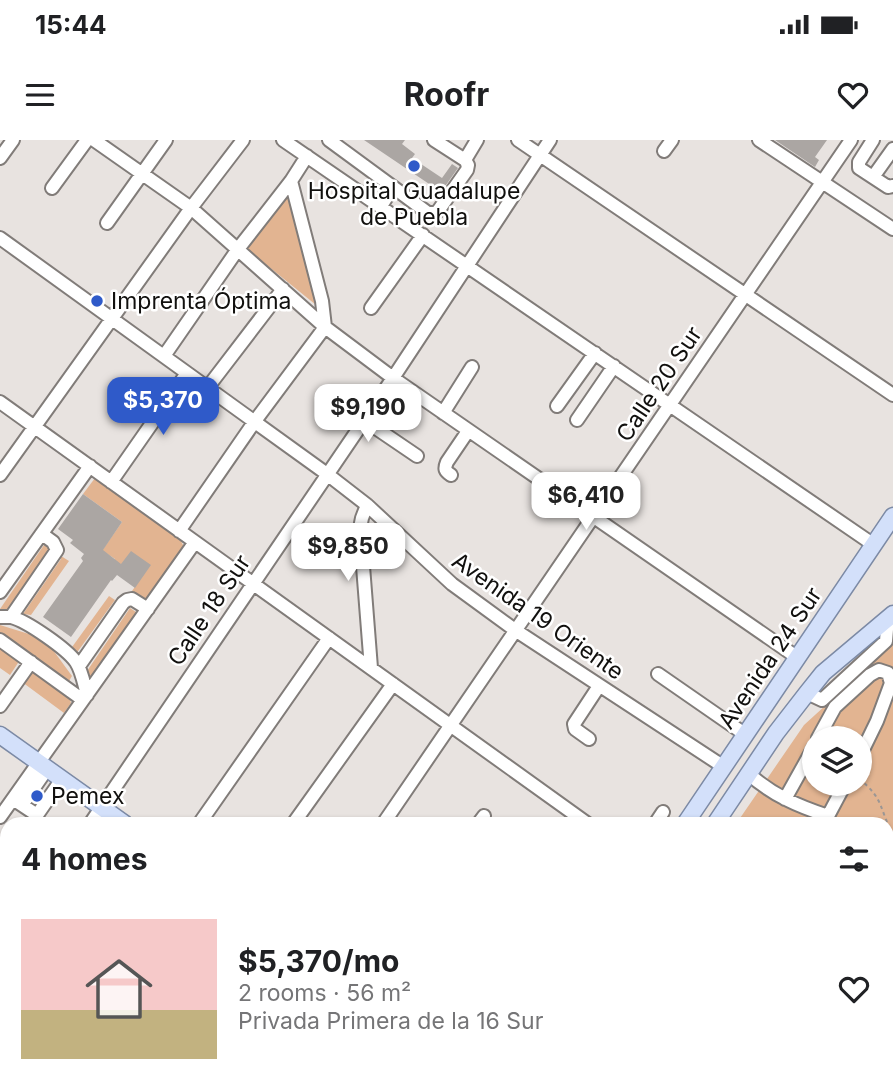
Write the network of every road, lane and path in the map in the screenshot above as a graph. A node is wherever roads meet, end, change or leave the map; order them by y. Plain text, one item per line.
1 (13, 140) edge
2 (87, 140) edge
3 (94, 140) edge
4 (166, 140) edge
5 (243, 140) edge
6 (283, 140) edge
7 (328, 140) edge
8 (434, 140) edge
9 (477, 140) edge
10 (518, 140) edge
11 (550, 140) edge
12 (672, 140) edge
13 (759, 140) edge
14 (851, 140) edge
15 (873, 140) edge
16 (893, 149) edge
17 (664, 151) dead end
18 (539, 155) junction
19 (307, 156) junction
20 (0, 158) edge
21 (465, 160) junction
22 (142, 174) junction
23 (873, 177) junction
24 (291, 181) junction
25 (823, 182) junction
26 (893, 186) edge
27 (393, 187) junction
28 (52, 188) dead end
29 (381, 206) junction
30 (191, 208) junction
31 (107, 223) dead end
32 (893, 229) edge
33 (423, 235) junction
34 (0, 238) edge
35 (238, 249) junction
36 (467, 265) junction
37 (282, 289) junction
38 (745, 295) junction
39 (371, 308) dead end
40 (112, 319) junction
41 (325, 327) junction
42 (594, 353) junction
43 (164, 356) junction
44 (614, 366) junction
45 (472, 367) dead end
46 (187, 373) junction
47 (393, 378) junction
48 (208, 387) junction
49 (893, 395) edge
50 (0, 402) edge
51 (670, 405) junction
52 (558, 406) dead end
53 (443, 413) junction
54 (364, 419) junction
55 (577, 420) dead end
56 (255, 421) junction
57 (35, 427) junction
58 (468, 431) junction
59 (417, 456) dead end
60 (90, 466) junction
61 (327, 474) junction
62 (0, 475) edge
63 (451, 475) dead end
64 (111, 482) junction
65 (367, 505) junction
66 (893, 516) edge
67 (594, 517) junction
68 (179, 531) junction
69 (41, 534) junction
70 (195, 542) junction
71 (874, 545) junction
72 (252, 583) junction
73 (0, 592) edge
74 (148, 609) junction
75 (890, 616) edge
76 (5, 617) edge
77 (515, 629) junction
78 (329, 638) junction
79 (0, 640) edge
80 (798, 658) junction
81 (31, 662) junction
82 (79, 666) junction
83 (371, 668) junction
84 (659, 674) dead end
85 (393, 684) junction
86 (599, 686) junction
87 (807, 693) junction
88 (85, 697) junction
89 (0, 706) edge
90 (451, 726) junction
91 (825, 726) edge
92 (872, 732) edge
93 (0, 735) edge
94 (746, 735) junction
95 (589, 739) dead end
96 (724, 767) junction
97 (802, 769) edge
98 (38, 772) junction
99 (749, 774) junction
100 (57, 786) junction
101 (872, 790) edge
102 (839, 796) edge
103 (785, 799) junction
104 (17, 802) junction
105 (100, 807) junction
106 (663, 812) dead end
107 (0, 817) edge
108 (94, 817) edge
109 (115, 817) edge
110 (204, 817) edge
111 (298, 817) edge
112 (388, 817) edge
113 (578, 817) edge
114 (660, 817) edge
115 (690, 817) edge
116 (720, 817) edge
117 (886, 817) edge

1 - 20 street
2 - 28 street
3 - 22 street
4 - 22 street
5 - 30 street
6 - 19 street
7 - 27 street
8 - 21 street
9 - 21 street
10 - 18 street
11 - 18 street, Calle 18 Sur
12 - 17 street
13 - 25 street
14 - 25 street, Calle 20 Sur
15 - 23 street
16 - 23 street
18 - 36 street, Calle 18 Sur
18 - 38 street
19 - 24 street
19 - 29 street
21 - 27 street
22 - 30 street
22 - 31 street
23 - 26 street
24 - 35 street
24 - 41 street
25 - 32 street
25 - 38 street, Calle 20 Sur
27 - 29 street
29 - 33 street
30 - 35 street
30 - 40 street
33 - 36 street
33 - 39 street
34 - 40 street, Avenida 19 Oriente
35 - 37 street
35 - 43 street
36 - 42 street
36 - 47 street, Calle 18 Sur
37 - 41 street
37 - 48 street
38 - 49 street
38 - 51 street, Calle 20 Sur
40 - 43 street, Avenida 19 Oriente
40 - 57 street
41 - 47 street
41 - 56 street
42 - 44 street
42 - 52 street
43 - 46 street, Avenida 19 Oriente
44 - 51 street
44 - 55 street
45 - 53 street
46 - 48 street, Avenida 19 Oriente
46 - 64 street
47 - 53 street
47 - 54 street, Calle 18 Sur
48 - 56 street, Avenida 19 Oriente
50 - 57 street
51 - 67 street, Calle 20 Sur
51 - 71 street
53 - 58 street
54 - 59 street
54 - 61 street, Calle 18 Sur
56 - 61 street, Avenida 19 Oriente
56 - 68 street
57 - 60 street
57 - 62 street
58 - 63 street
58 - 67 street
60 - 64 street
60 - 69 street
61 - 65 street, Avenida 19 Oriente
61 - 72 street, Calle 18 Sur
64 - 68 street
65 - 77 street, Avenida 19 Oriente
65 - 83 street
66 - 71 main road, Avenida 24 Sur
67 - 77 street, Calle 20 Sur
67 - 80 street
68 - 70 street
69 - 73 street
69 - 76 street
70 - 72 street
70 - 74 street
71 - 80 main road, Avenida 24 Sur
72 - 78 street
72 - 105 street, Calle 18 Sur
74 - 82 street
74 - 88 street
75 - 87 main road, Avenida 24 Sur
75 - 87 street
76 - 82 street
77 - 86 street, Avenida 19 Oriente
77 - 90 street, Calle 20 Sur
78 - 83 street
78 - 110 street
79 - 81 street
80 - 94 main road, Avenida 24 Sur
81 - 88 street
81 - 89 street
82 - 88 street
83 - 85 street
84 - 94 street
85 - 90 street
85 - 111 street
86 - 95 street
86 - 96 street, Avenida 19 Oriente
87 - 99 main road, Avenida 24 Sur
88 - 98 street
90 - 112 street, Calle 20 Sur
90 - 113 street
91 - 92 street
93 - 98 main road
94 - 96 main road, Avenida 24 Sur
96 - 115 main road, Avenida 24 Sur
97 - 103 street
98 - 100 main road
98 - 104 street
99 - 103 street
99 - 116 main road, Avenida 24 Sur
100 - 104 street
100 - 105 main road
101 - 117 path
102 - 103 street
104 - 107 street
105 - 108 street, Calle 18 Sur
105 - 109 main road
106 - 114 street

